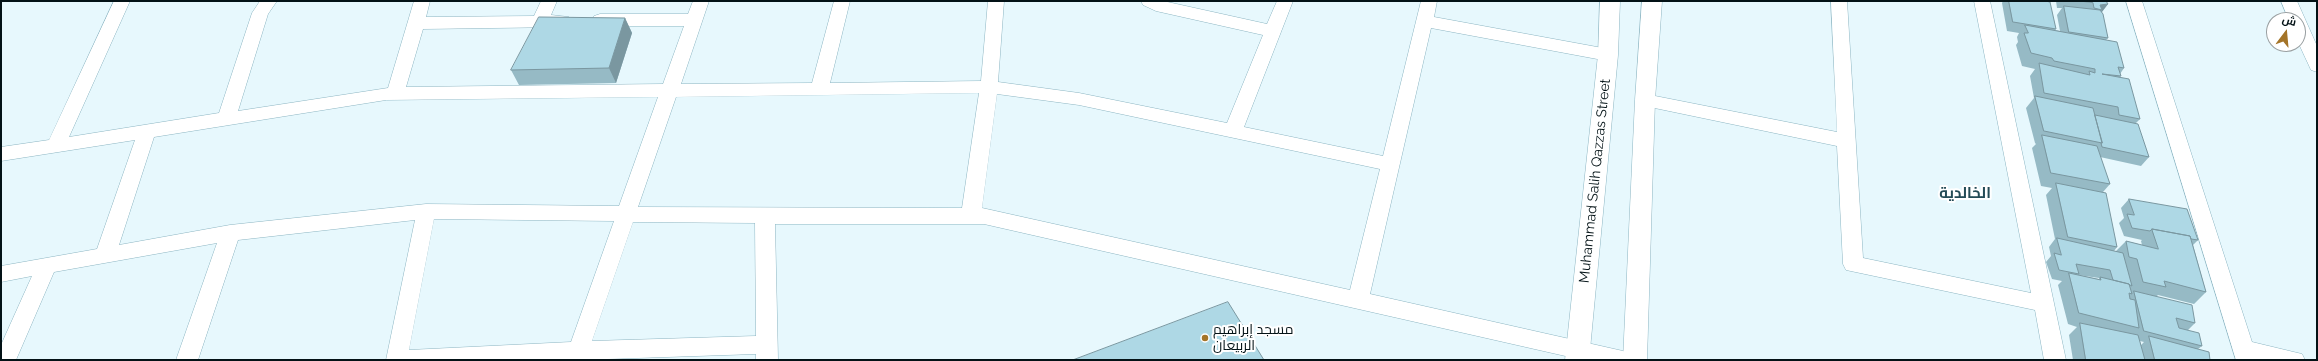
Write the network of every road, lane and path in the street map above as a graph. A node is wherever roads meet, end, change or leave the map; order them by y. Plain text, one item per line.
1 (122, 1) edge
2 (269, 1) edge
3 (422, 1) edge
4 (549, 1) edge
5 (701, 1) edge
6 (842, 1) edge
7 (996, 1) edge
8 (1149, 1) edge
9 (1285, 1) edge
10 (1429, 1) edge
11 (1610, 1) edge
12 (1652, 1) edge
13 (1839, 1) edge
14 (1982, 1) edge
15 (2134, 1) edge
16 (2289, 1) edge
17 (2294, 12) edge
18 (695, 20) junction
19 (540, 21) junction
20 (1425, 21) junction
21 (415, 23) junction
22 (1273, 31) junction
23 (2306, 40) edge
24 (1608, 55) junction
25 (2317, 66) edge
26 (989, 87) junction
27 (820, 88) junction
28 (670, 89) junction
29 (395, 94) junction
30 (1645, 100) junction
31 (226, 119) junction
32 (148, 131) junction
33 (1232, 131) junction
34 (1847, 141) junction
35 (56, 146) junction
36 (1, 154) edge
37 (1390, 164) junction
38 (426, 211) junction
39 (626, 214) junction
40 (765, 216) junction
41 (971, 216) junction
42 (230, 233) junction
43 (105, 256) junction
44 (47, 266) junction
45 (1, 274) edge
46 (1358, 300) junction
47 (2044, 304) junction
48 (767, 352) edge
49 (588, 354) edge
50 (2245, 354) edge
51 (1577, 355) edge
52 (6, 360) edge
53 (187, 360) edge
54 (396, 360) edge
55 (400, 360) edge
56 (1623, 360) edge
57 (1636, 360) edge
58 (2055, 360) edge
59 (2294, 360) edge

1 - 35 street
2 - 31 street
3 - 21 street
4 - 19 street
5 - 18 street
6 - 27 street
7 - 26 street
8 - 22 street
9 - 22 street
10 - 20 street
11 - 24 street, Muhammad Salih Qazzas Street
12 - 30 street
13 - 34 street
14 - 47 street
15 - 50 street
16 - 17 street
18 - 19 street
18 - 28 street
19 - 21 street
20 - 24 street
20 - 37 street
21 - 29 street
22 - 33 street
23 - 25 street
24 - 51 street, Muhammad Salih Qazzas Street
26 - 27 street
26 - 33 street
26 - 41 street
27 - 28 street
28 - 29 street
28 - 39 street
29 - 31 street
30 - 34 street
30 - 57 street
31 - 32 street
32 - 35 street
32 - 43 street
33 - 37 street
34 - 47 street
35 - 36 street
37 - 46 street
38 - 39 street
38 - 42 street
38 - 54 street
39 - 40 street
39 - 49 street
40 - 41 street
40 - 48 street
41 - 46 street
42 - 43 street
42 - 53 street
43 - 44 street
44 - 45 street
44 - 52 street
46 - 51 street
47 - 58 street
48 - 49 street
49 - 55 street
50 - 59 street
51 - 56 street

